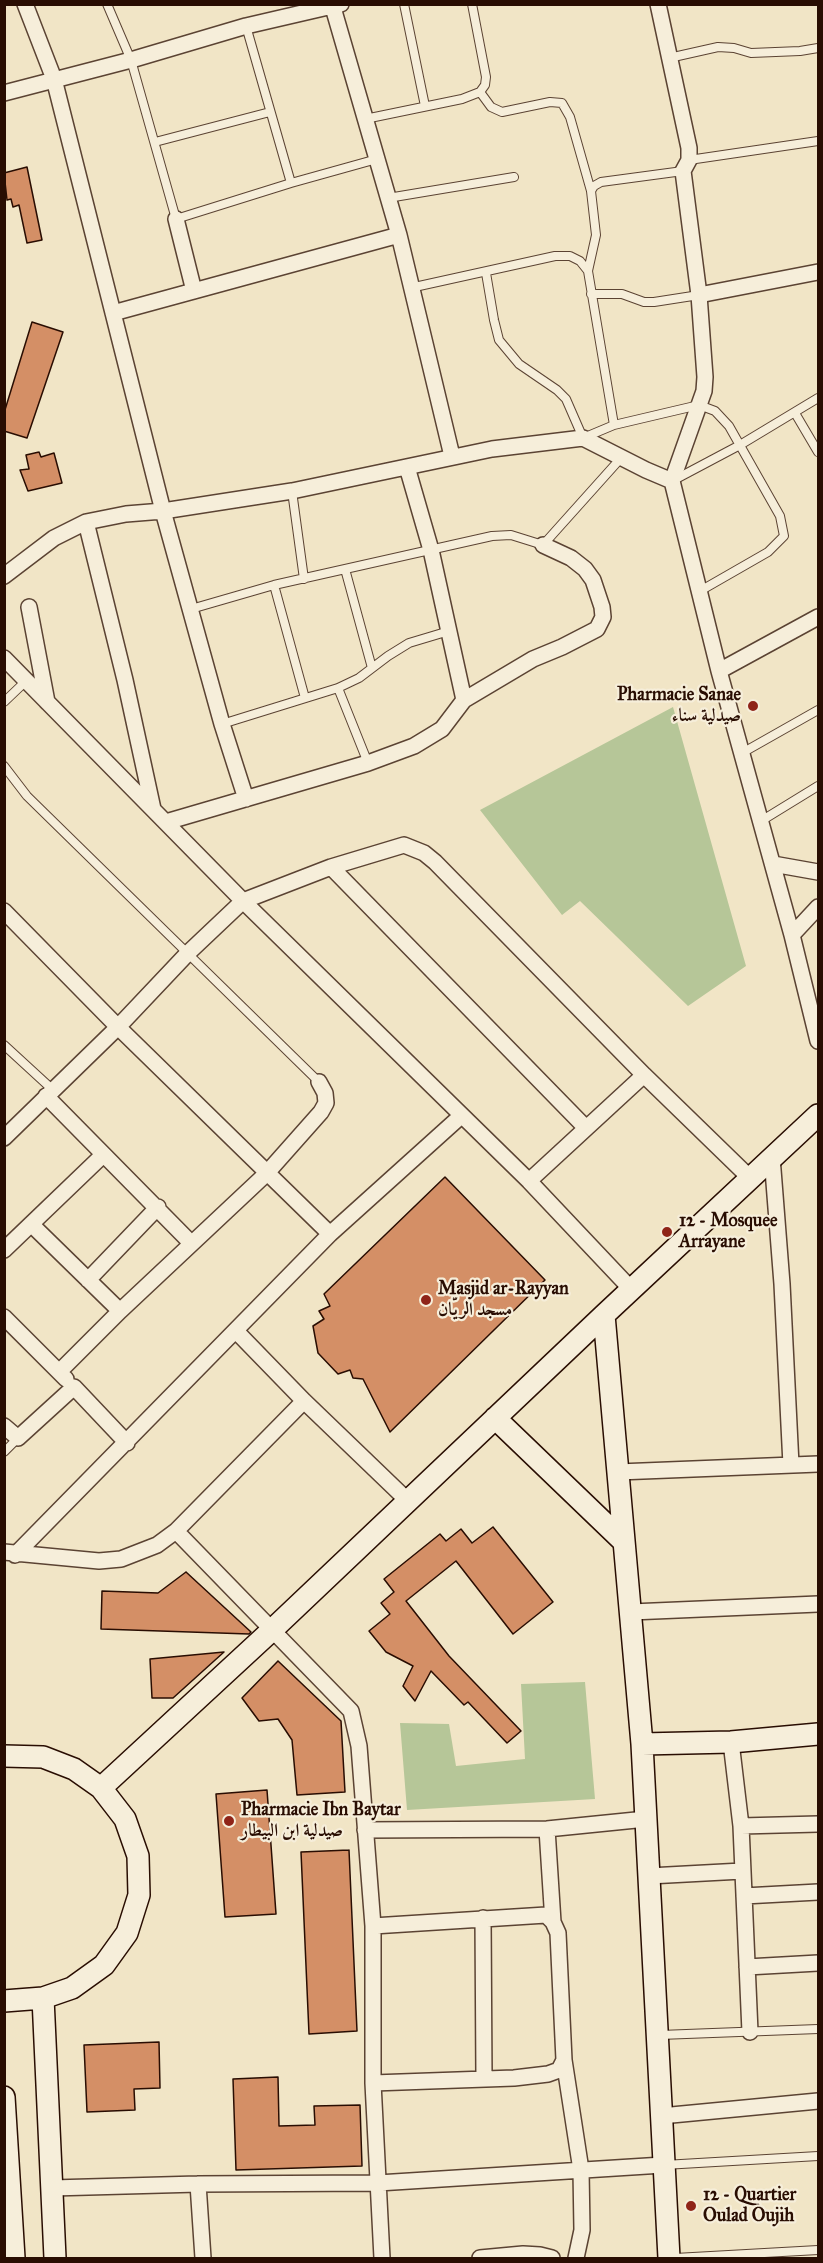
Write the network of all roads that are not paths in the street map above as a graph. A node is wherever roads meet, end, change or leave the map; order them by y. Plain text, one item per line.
1 (25, 4) edge
2 (107, 4) edge
3 (404, 4) edge
4 (472, 4) edge
5 (658, 4) edge
6 (335, 5) edge
7 (246, 26) junction
8 (819, 48) edge
9 (669, 58) junction
10 (132, 60) junction
11 (54, 79) junction
12 (480, 92) junction
13 (4, 93) edge
14 (425, 106) junction
15 (270, 112) junction
16 (365, 118) junction
17 (819, 141) edge
18 (155, 142) junction
19 (377, 159) junction
20 (686, 166) junction
21 (514, 177) dead end
22 (291, 183) junction
23 (591, 191) junction
24 (388, 198) junction
25 (176, 219) junction
26 (399, 235) junction
27 (588, 271) junction
28 (819, 272) edge
29 (486, 273) junction
30 (411, 288) junction
31 (194, 291) junction
32 (591, 294) junction
33 (699, 295) junction
34 (113, 313) junction
35 (819, 398) edge
36 (699, 405) junction
37 (795, 412) junction
38 (614, 425) junction
39 (583, 438) junction
40 (740, 445) junction
41 (819, 452) edge
42 (452, 456) junction
43 (621, 458) junction
44 (407, 467) junction
45 (672, 481) junction
46 (292, 491) junction
47 (163, 511) junction
48 (86, 522) junction
49 (543, 544) junction
50 (431, 550) junction
51 (345, 569) junction
52 (4, 576) edge
53 (304, 579) junction
54 (274, 585) junction
55 (700, 591) junction
56 (29, 607) dead end
57 (190, 609) junction
58 (819, 617) edge
59 (449, 631) junction
60 (4, 658) edge
61 (372, 668) junction
62 (719, 671) junction
63 (26, 681) junction
64 (338, 688) junction
65 (305, 698) junction
66 (464, 700) junction
67 (4, 702) edge
68 (47, 702) junction
69 (819, 710) edge
70 (222, 724) junction
71 (742, 753) junction
72 (368, 763) junction
73 (4, 766) edge
74 (819, 786) edge
75 (246, 800) junction
76 (153, 809) junction
77 (760, 821) junction
78 (166, 822) junction
79 (773, 864) junction
80 (331, 867) junction
81 (819, 872) edge
82 (243, 901) junction
83 (819, 907) edge
84 (4, 911) edge
85 (792, 935) junction
86 (187, 954) junction
87 (117, 1027) junction
88 (819, 1041) edge
89 (4, 1045) edge
90 (644, 1075) junction
91 (319, 1082) joint
92 (49, 1093) junction
93 (819, 1115) edge
94 (461, 1116) junction
95 (585, 1127) junction
96 (809, 1134) edge
97 (4, 1138) edge
98 (103, 1155) junction
99 (772, 1157) junction
100 (266, 1174) junction
101 (750, 1178) junction
102 (529, 1181) junction
103 (158, 1207) junction
104 (31, 1224) junction
105 (330, 1234) junction
106 (191, 1243) junction
107 (4, 1250) edge
108 (88, 1280) junction
109 (631, 1289) junction
110 (120, 1311) junction
111 (604, 1315) junction
112 (4, 1317) edge
113 (236, 1330) junction
114 (59, 1372) junction
115 (74, 1387) junction
116 (304, 1401) junction
117 (495, 1418) junction
118 (4, 1426) edge
119 (18, 1438) junction
120 (127, 1443) junction
121 (4, 1452) edge
122 (819, 1464) edge
123 (791, 1465) junction
124 (618, 1472) junction
125 (408, 1501) junction
126 (176, 1531) junction
127 (623, 1541) junction
128 (10, 1553) edge
129 (819, 1604) edge
130 (632, 1612) junction
131 (272, 1630) junction
132 (819, 1734) edge
133 (731, 1742) junction
134 (642, 1744) junction
135 (4, 1755) edge
136 (101, 1788) junction
137 (646, 1819) junction
138 (819, 1824) edge
139 (741, 1826) junction
140 (548, 1829) junction
141 (366, 1830) junction
142 (742, 1871) junction
143 (649, 1876) junction
144 (819, 1892) edge
145 (744, 1896) junction
146 (483, 1918) junction
147 (554, 1922) junction
148 (373, 1926) junction
149 (819, 1963) edge
150 (747, 1967) junction
151 (43, 1998) junction
152 (4, 2001) edge
153 (819, 2029) edge
154 (750, 2032) junction
155 (658, 2035) junction
156 (564, 2060) junction
157 (484, 2079) junction
158 (373, 2083) junction
159 (4, 2097) edge
160 (819, 2101) edge
161 (661, 2116) junction
162 (819, 2156) edge
163 (663, 2165) junction
164 (581, 2170) junction
165 (378, 2183) junction
166 (198, 2184) junction
167 (52, 2188) junction
168 (819, 2250) edge
169 (14, 2259) edge
170 (55, 2259) edge
171 (203, 2259) edge
172 (382, 2259) edge
173 (480, 2259) edge
174 (552, 2259) edge
175 (576, 2259) edge
176 (669, 2259) edge
177 (675, 2259) edge

1 - 11 street
2 - 10 lane
3 - 14 lane
4 - 12 lane
5 - 9 street
6 - 7 street
6 - 16 street
7 - 10 street
7 - 15 lane
8 - 9 lane
9 - 20 street
10 - 11 street
10 - 18 lane
11 - 13 street
11 - 34 street
12 - 14 lane
12 - 23 lane
14 - 16 lane
15 - 18 lane
15 - 22 lane
16 - 19 street
17 - 20 lane
18 - 25 lane
19 - 22 lane
19 - 24 street
20 - 23 lane
20 - 33 street
21 - 24 lane
22 - 25 lane
23 - 27 lane
24 - 26 street
25 - 31 street
26 - 30 street
26 - 31 street
27 - 29 lane
27 - 32 lane
28 - 33 street
29 - 30 lane
29 - 39 lane
30 - 42 street
31 - 34 street
32 - 33 lane
32 - 38 lane
33 - 36 street
34 - 47 street
35 - 37 lane
36 - 38 lane
36 - 40 lane
36 - 45 street
37 - 40 lane
37 - 41 lane
38 - 39 lane
39 - 42 street
39 - 43 street
40 - 45 lane
40 - 55 lane
42 - 44 street
43 - 45 street
43 - 49 lane
44 - 46 street
44 - 50 street
45 - 55 street
46 - 47 street
46 - 53 lane
47 - 48 street
47 - 57 street
48 - 52 street
48 - 76 street
49 - 50 lane
49 - 66 street
50 - 51 lane
50 - 59 street
51 - 53 lane
51 - 61 lane
53 - 54 lane
54 - 57 lane
54 - 65 lane
55 - 62 street
56 - 68 street
57 - 70 street
58 - 62 street
59 - 61 lane
59 - 66 street
60 - 63 street
61 - 64 lane
62 - 71 street
63 - 67 lane
63 - 68 street
64 - 65 lane
64 - 72 lane
65 - 70 lane
66 - 72 street
68 - 76 street
69 - 71 lane
70 - 75 street
71 - 77 street
72 - 75 street
73 - 86 lane
74 - 77 lane
75 - 78 street
76 - 78 street
77 - 79 street
78 - 82 street
79 - 81 street
79 - 85 street
80 - 82 street
80 - 90 street
80 - 95 street
82 - 86 street
82 - 94 street
83 - 85 street
84 - 87 street
85 - 88 street
86 - 87 street
86 - 91 lane
87 - 92 street
87 - 100 street
89 - 92 lane
90 - 95 street
90 - 101 street
91 - 100 street
92 - 97 street
92 - 98 street
93 - 96 street
94 - 102 street
94 - 105 street
95 - 102 street
96 - 99 street
98 - 103 street
98 - 104 street
99 - 101 street
99 - 123 street
100 - 105 street
100 - 106 street
101 - 109 street
102 - 109 street
103 - 106 street
103 - 108 street
104 - 107 street
104 - 108 street
105 - 113 street
106 - 110 street
108 - 110 street
109 - 111 street
110 - 114 street
111 - 117 street
111 - 124 street
112 - 114 street
113 - 116 street
113 - 120 street
114 - 115 street
115 - 119 street
115 - 120 street
116 - 125 street
116 - 126 street
117 - 125 street
117 - 127 street
118 - 119 street
119 - 121 lane
120 - 128 street
122 - 123 street
123 - 124 street
124 - 127 street
125 - 131 street
126 - 128 street
126 - 131 street
127 - 130 street
129 - 130 street
130 - 134 street
131 - 136 street
131 - 141 street
132 - 133 street
133 - 134 street
133 - 139 street
134 - 137 street
135 - 136 street
136 - 151 street
137 - 140 street
137 - 143 street
138 - 139 street
139 - 142 street
140 - 141 street
140 - 147 street
141 - 148 street
142 - 143 street
142 - 145 street
143 - 155 street
144 - 145 street
145 - 150 street
146 - 147 street
146 - 148 street
146 - 157 street
147 - 156 street
148 - 158 street
149 - 150 street
150 - 154 street
151 - 152 street
151 - 167 street
153 - 154 lane
154 - 155 lane
155 - 161 street
156 - 157 street
156 - 164 street
157 - 158 street
158 - 165 street
159 - 169 street
160 - 161 street
161 - 163 street
162 - 163 lane
163 - 164 street
163 - 176 street
164 - 165 street
164 - 175 street
165 - 166 street
165 - 172 street
166 - 167 street
166 - 171 street
167 - 170 street
168 - 177 lane
173 - 174 street

